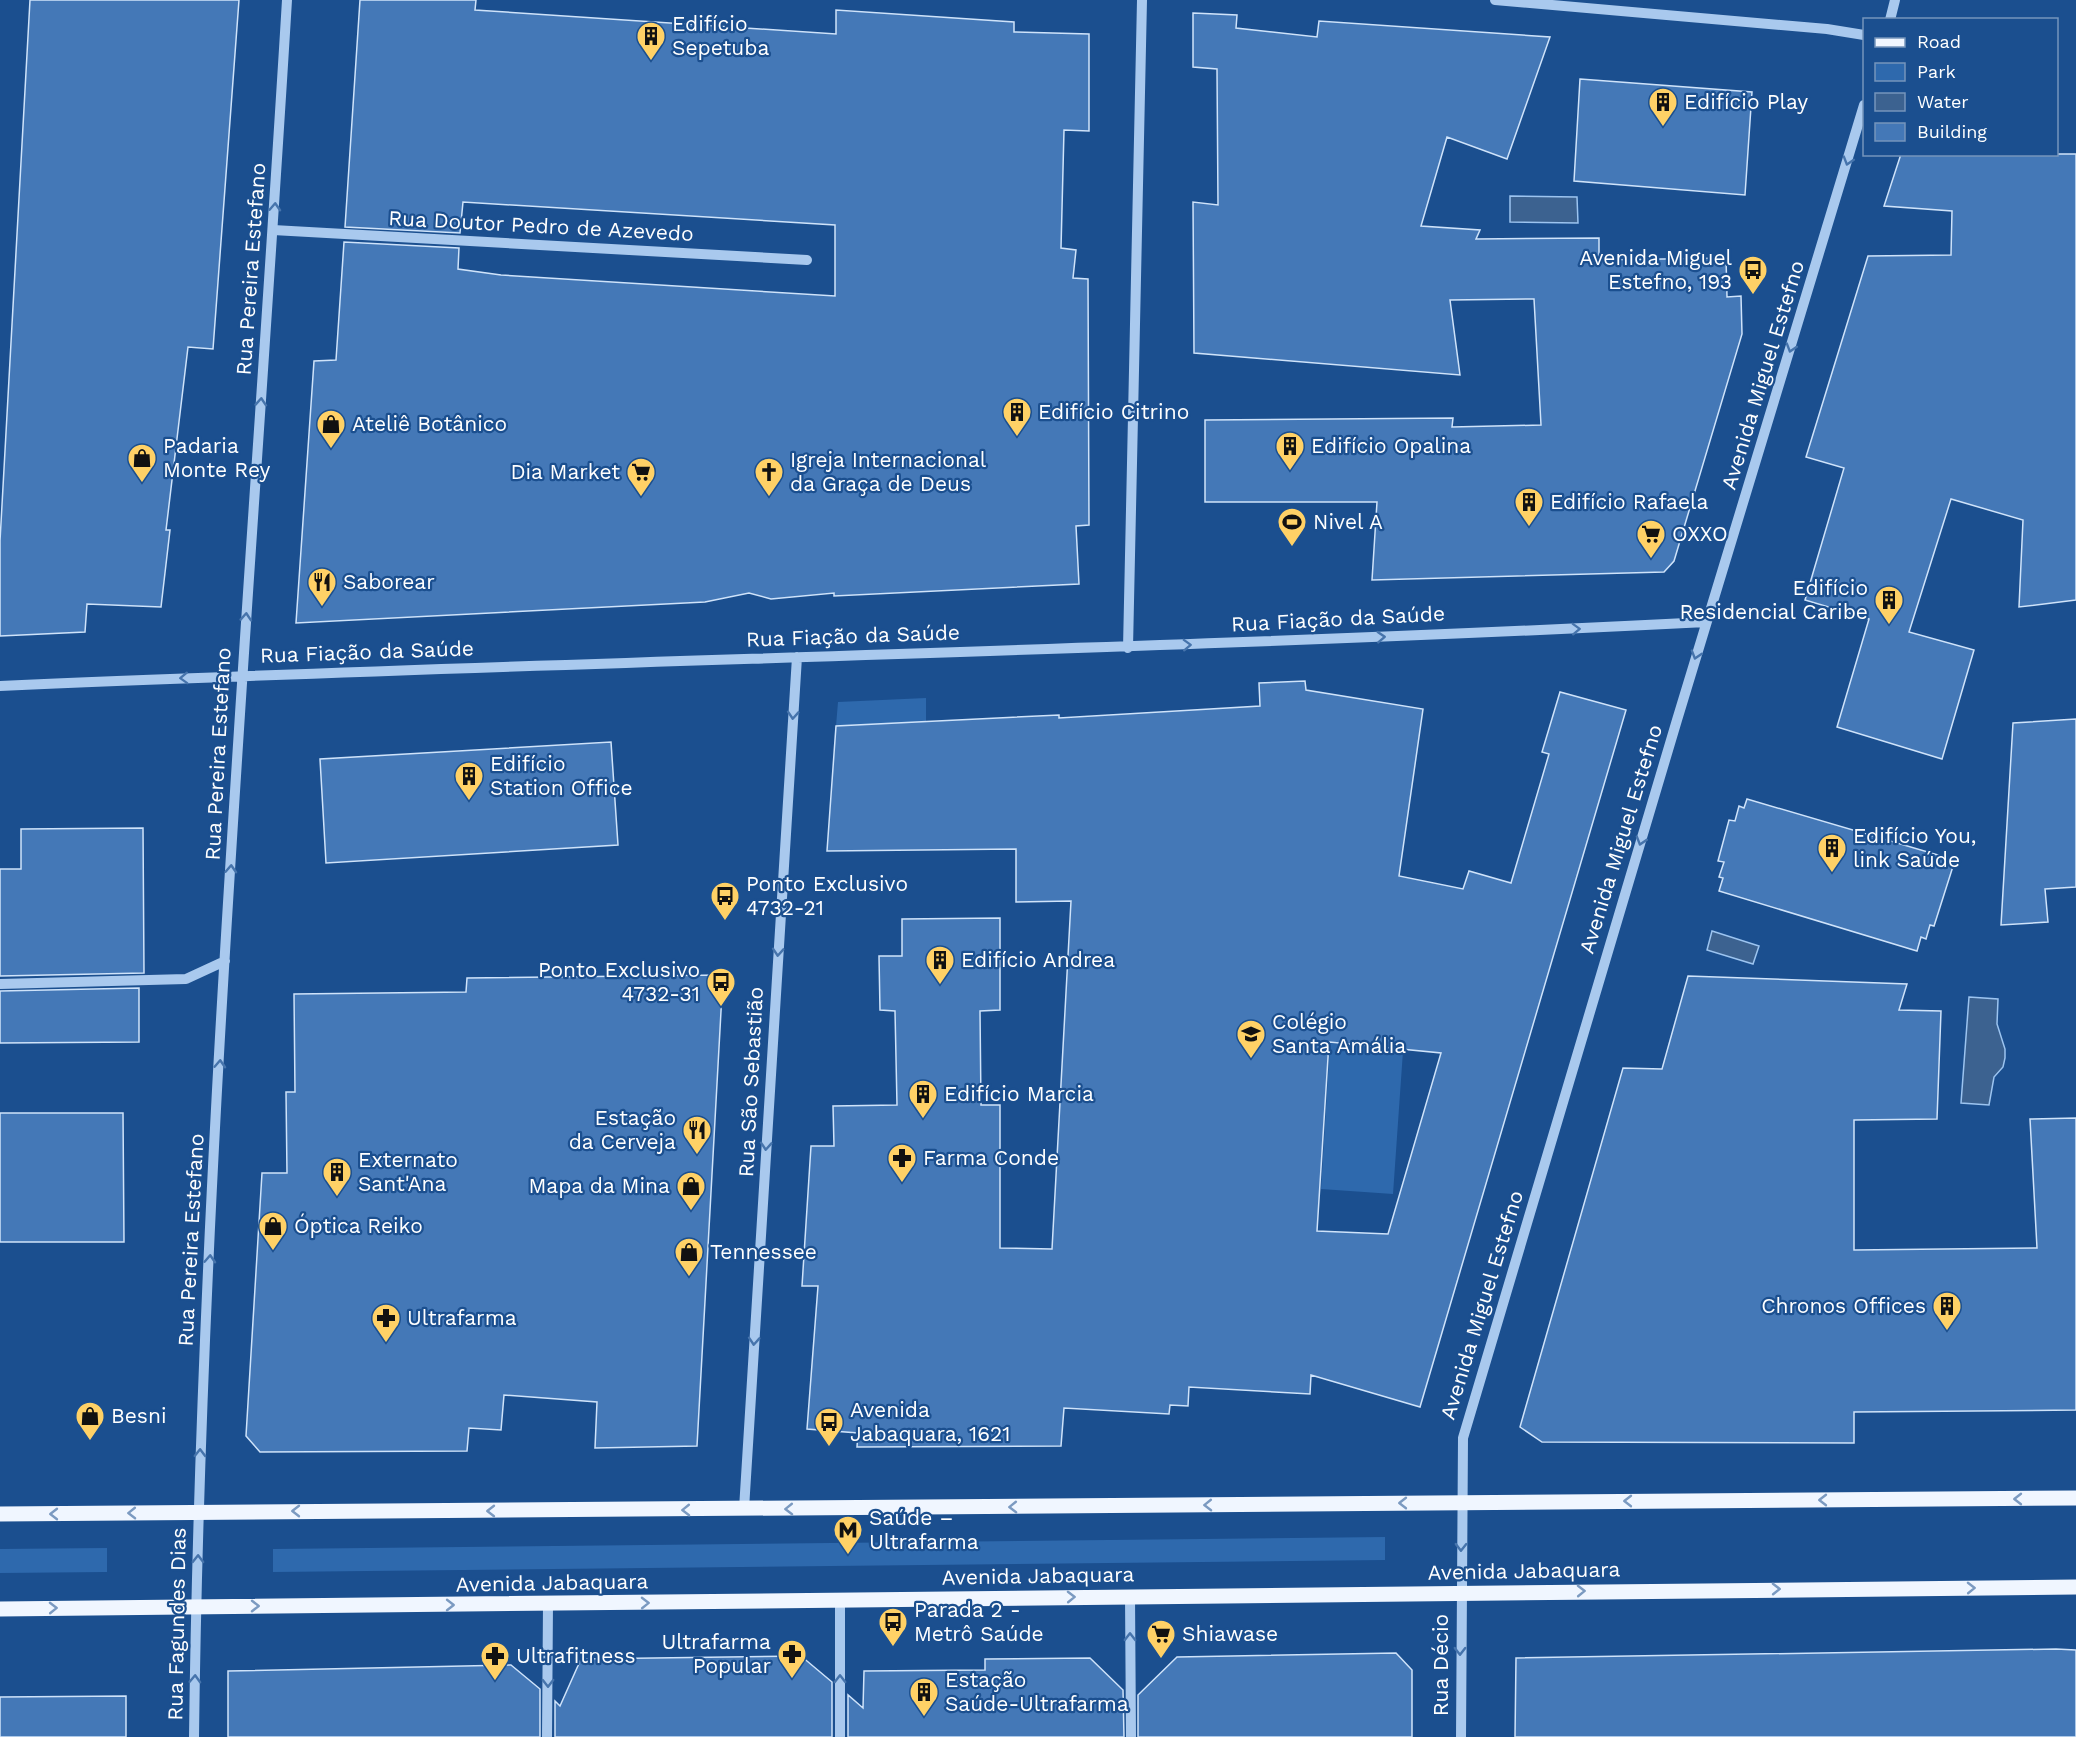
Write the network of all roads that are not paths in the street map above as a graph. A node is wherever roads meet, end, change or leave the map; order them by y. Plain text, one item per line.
1 (287, 0) edge
2 (1142, 0) edge
3 (1495, 0) edge
4 (1895, 0) edge
5 (1512, 1) edge
6 (1890, 18) edge
7 (1863, 35) edge
8 (1863, 108) edge
9 (273, 230) junction
10 (807, 260) dead end
11 (1706, 622) junction
12 (1128, 648) junction
13 (797, 657) junction
14 (242, 675) junction
15 (0, 686) edge
16 (225, 960) junction
17 (0, 984) edge
18 (2076, 1498) edge
19 (1462, 1502) junction
20 (744, 1509) junction
21 (199, 1512) junction
22 (0, 1514) edge
23 (2076, 1587) edge
24 (1460, 1592) junction
25 (1130, 1596) junction
26 (840, 1601) junction
27 (549, 1604) junction
28 (197, 1607) junction
29 (0, 1609) edge
30 (194, 1737) edge
31 (548, 1737) edge
32 (840, 1737) edge
33 (1131, 1737) edge
34 (1461, 1737) edge

9 -> 1 street, Rua Pereira Estefano
2 - 12 street
3 - 5 street
4 - 6 street
5 - 7 street
8 -> 11 street, Avenida Miguel Estefno
9 - 10 street, Rua Doutor Pedro de Azevedo
14 -> 9 street, Rua Pereira Estefano
12 -> 11 street, Rua Fiação da Saúde
11 -> 19 street, Avenida Miguel Estefno
12 - 13 street, Rua Fiação da Saúde
13 - 14 street, Rua Fiação da Saúde
13 -> 20 street, Rua São Sebastião
14 -> 15 street, Rua Fiação da Saúde
16 -> 14 street, Rua Pereira Estefano
16 - 17 street
21 -> 16 street, Rua Pereira Estefano
18 -> 19 main road
19 -> 20 main road
19 -> 24 street, Avenida Miguel Estefno
20 -> 21 main road
21 -> 22 main road
28 -> 21 street, Rua Fagundes Dias
24 -> 23 main road, Avenida Jabaquara
24 - 25 main road, Avenida Jabaquara
24 -> 34 street, Rua Décio
26 -> 25 main road, Avenida Jabaquara
33 -> 25 street
27 -> 26 main road, Avenida Jabaquara
32 -> 26 street
28 -> 27 main road, Avenida Jabaquara
27 -> 31 street
29 -> 28 main road, Avenida Jabaquara
30 -> 28 street, Rua Fagundes Dias

